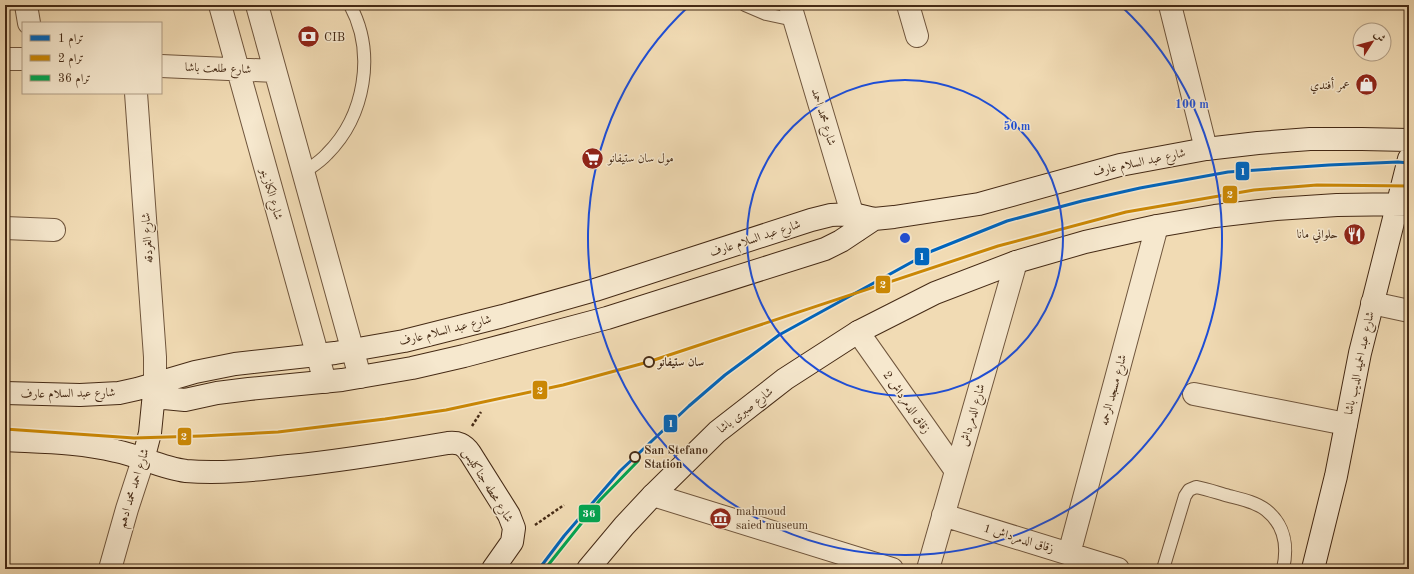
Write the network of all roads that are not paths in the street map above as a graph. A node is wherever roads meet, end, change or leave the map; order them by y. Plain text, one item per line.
1 (26, 5) edge
2 (220, 5) edge
3 (257, 5) edge
4 (350, 5) edge
5 (745, 5) edge
6 (908, 5) edge
7 (1170, 5) edge
8 (792, 13) edge
9 (29, 22) edge
10 (917, 36) dead end
11 (5, 58) edge
12 (22, 59) edge
13 (162, 66) edge
14 (238, 69) junction
15 (275, 70) junction
16 (136, 94) edge
17 (1409, 140) edge
18 (1206, 149) junction
19 (1409, 159) edge
20 (303, 173) junction
21 (1404, 204) edge
22 (862, 221) junction
23 (1157, 226) junction
24 (5, 228) edge
25 (54, 230) dead end
26 (1016, 262) junction
27 (1372, 304) junction
28 (1409, 311) edge
29 (858, 332) junction
30 (352, 351) junction
31 (317, 355) junction
32 (360, 377) junction
33 (325, 382) junction
34 (154, 390) junction
35 (5, 393) edge
36 (1194, 394) dead end
37 (1346, 424) junction
38 (5, 440) edge
39 (143, 460) junction
40 (956, 471) junction
41 (653, 495) junction
42 (943, 515) junction
43 (1069, 554) junction
44 (110, 569) edge
45 (493, 569) edge
46 (588, 569) edge
47 (892, 569) edge
48 (928, 569) edge
49 (1118, 569) edge
50 (1163, 569) edge
51 (1283, 569) edge
52 (1313, 569) edge

1 - 9 street
2 - 14 street, شارع الكازينو
3 - 15 street
4 - 20 lane
5 - 8 lane
6 - 10 street
7 - 18 street
8 - 22 street, شارع محمد احمد
11 - 12 street
13 - 14 street, شارع طلعت باشا
14 - 15 street, شارع طلعت باشا
14 - 31 street, شارع الكازينو
15 - 20 street
16 - 34 street, شارع الغردقه
17 - 18 street, شارع عبد السلام عارف
18 - 22 street, شارع عبد السلام عارف
19 - 21 street, شارع عبد الحميد الديب باشا
20 - 30 street
21 - 23 street
21 - 27 street, شارع عبد الحميد الديب باشا
22 - 30 street, شارع عبد السلام عارف
22 - 32 street, شارع عبد السلام عارف
23 - 26 street
23 - 43 street, شارع مسجد الرحمه
24 - 25 street
26 - 29 street, شارع صبرى باشا
26 - 40 street, شارع الدمرداش
27 - 28 street
27 - 37 street, شارع عبد الحميد الديب باشا
29 - 40 street, زقاق الدمرداش 2
29 - 41 street, شارع صبرى باشا
30 - 31 street, شارع عبد السلام عارف
30 - 32 street
31 - 33 street, شارع الكازينو
31 - 34 street, شارع عبد السلام عارف
32 - 33 street, شارع عبد السلام عارف
33 - 34 street, شارع عبد السلام عارف
34 - 35 street, شارع عبد السلام عارف
34 - 39 street, شارع احمد محمد ادهم
36 - 37 street
37 - 52 street, شارع عبد الحميد الديب باشا
38 - 39 street
39 - 44 street, شارع احمد محمد ادهم
39 - 45 street, شارع محطه جناكليس
40 - 42 street, شارع الدمرداش
41 - 46 street, شارع صبرى باشا
41 - 47 street
42 - 43 street, زقاق الدمرداش 1
42 - 48 street, شارع الدمرداش
43 - 49 street, زقاق الدمرداش 1
50 - 51 lane

